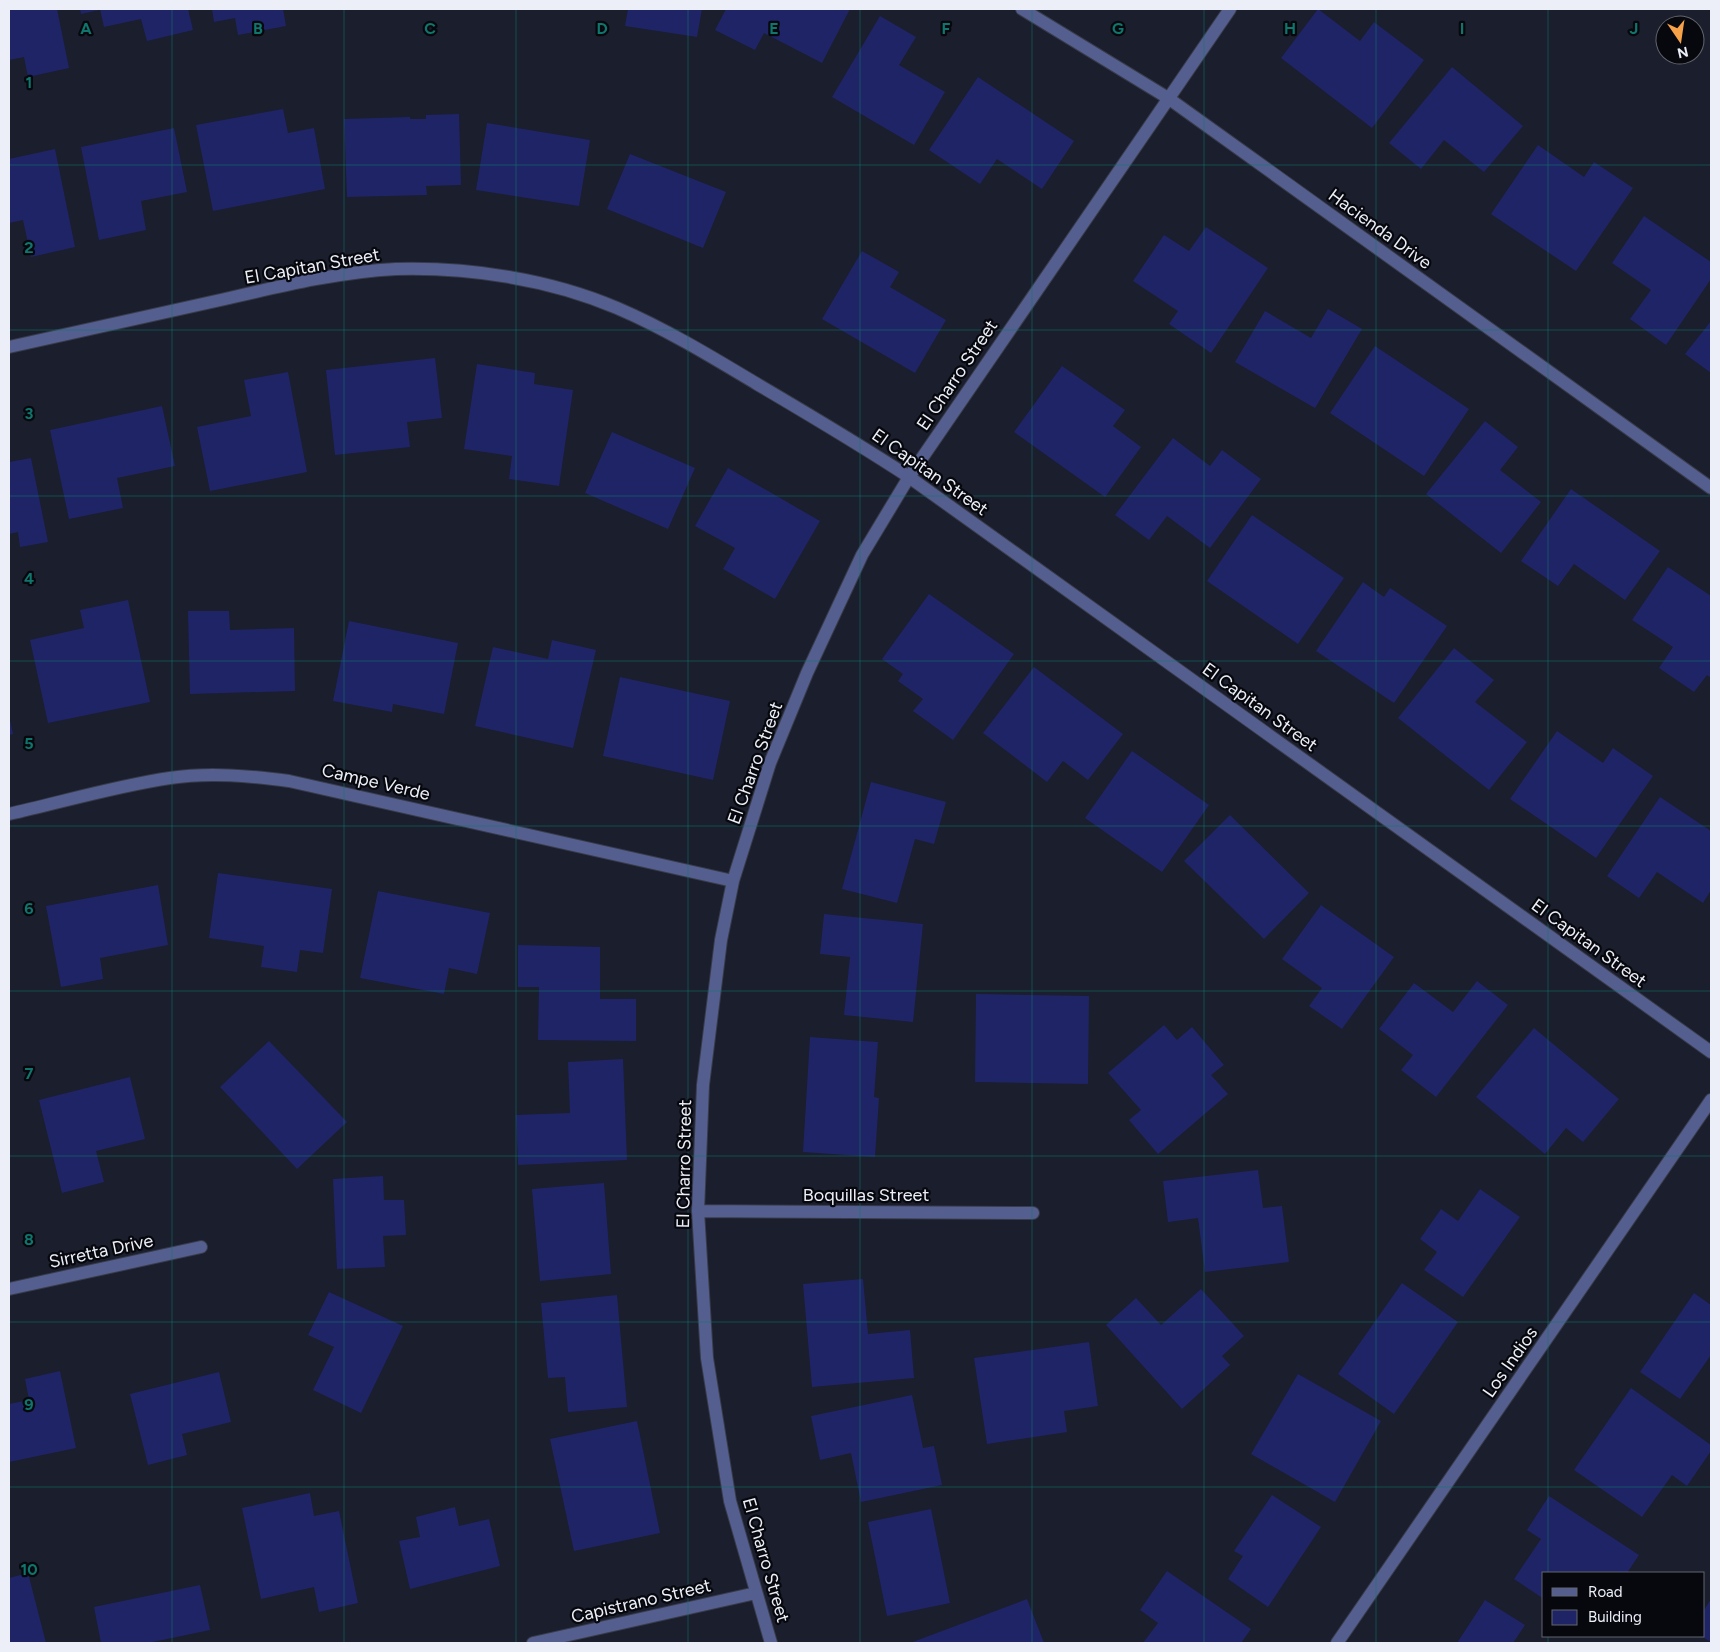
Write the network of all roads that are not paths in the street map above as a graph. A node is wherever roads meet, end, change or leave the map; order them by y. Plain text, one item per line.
1 (1022, 9) edge
2 (1230, 9) edge
3 (1168, 98) junction
4 (9, 348) edge
5 (909, 477) junction
6 (1711, 488) edge
7 (9, 814) edge
8 (733, 881) junction
9 (1711, 1052) edge
10 (1711, 1100) edge
11 (698, 1211) junction
12 (1033, 1213) dead end
13 (201, 1247) dead end
14 (9, 1289) edge
15 (756, 1593) junction
16 (533, 1643) edge
17 (770, 1643) edge
18 (1337, 1643) edge

1 - 3 street, Hacienda Drive
2 - 3 street, El Charro Street
3 - 5 street, El Charro Street
3 - 6 street, Hacienda Drive
4 - 5 street, El Capitan Street
5 - 8 street, El Charro Street
5 - 9 street, El Capitan Street
7 - 8 street, Campe Verde
8 - 11 street, El Charro Street
10 - 18 street, Los Indios
11 - 12 street, Boquillas Street
11 - 15 street, El Charro Street
13 - 14 street, Sirretta Drive
15 - 16 street, Capistrano Street
15 - 17 street, El Charro Street

